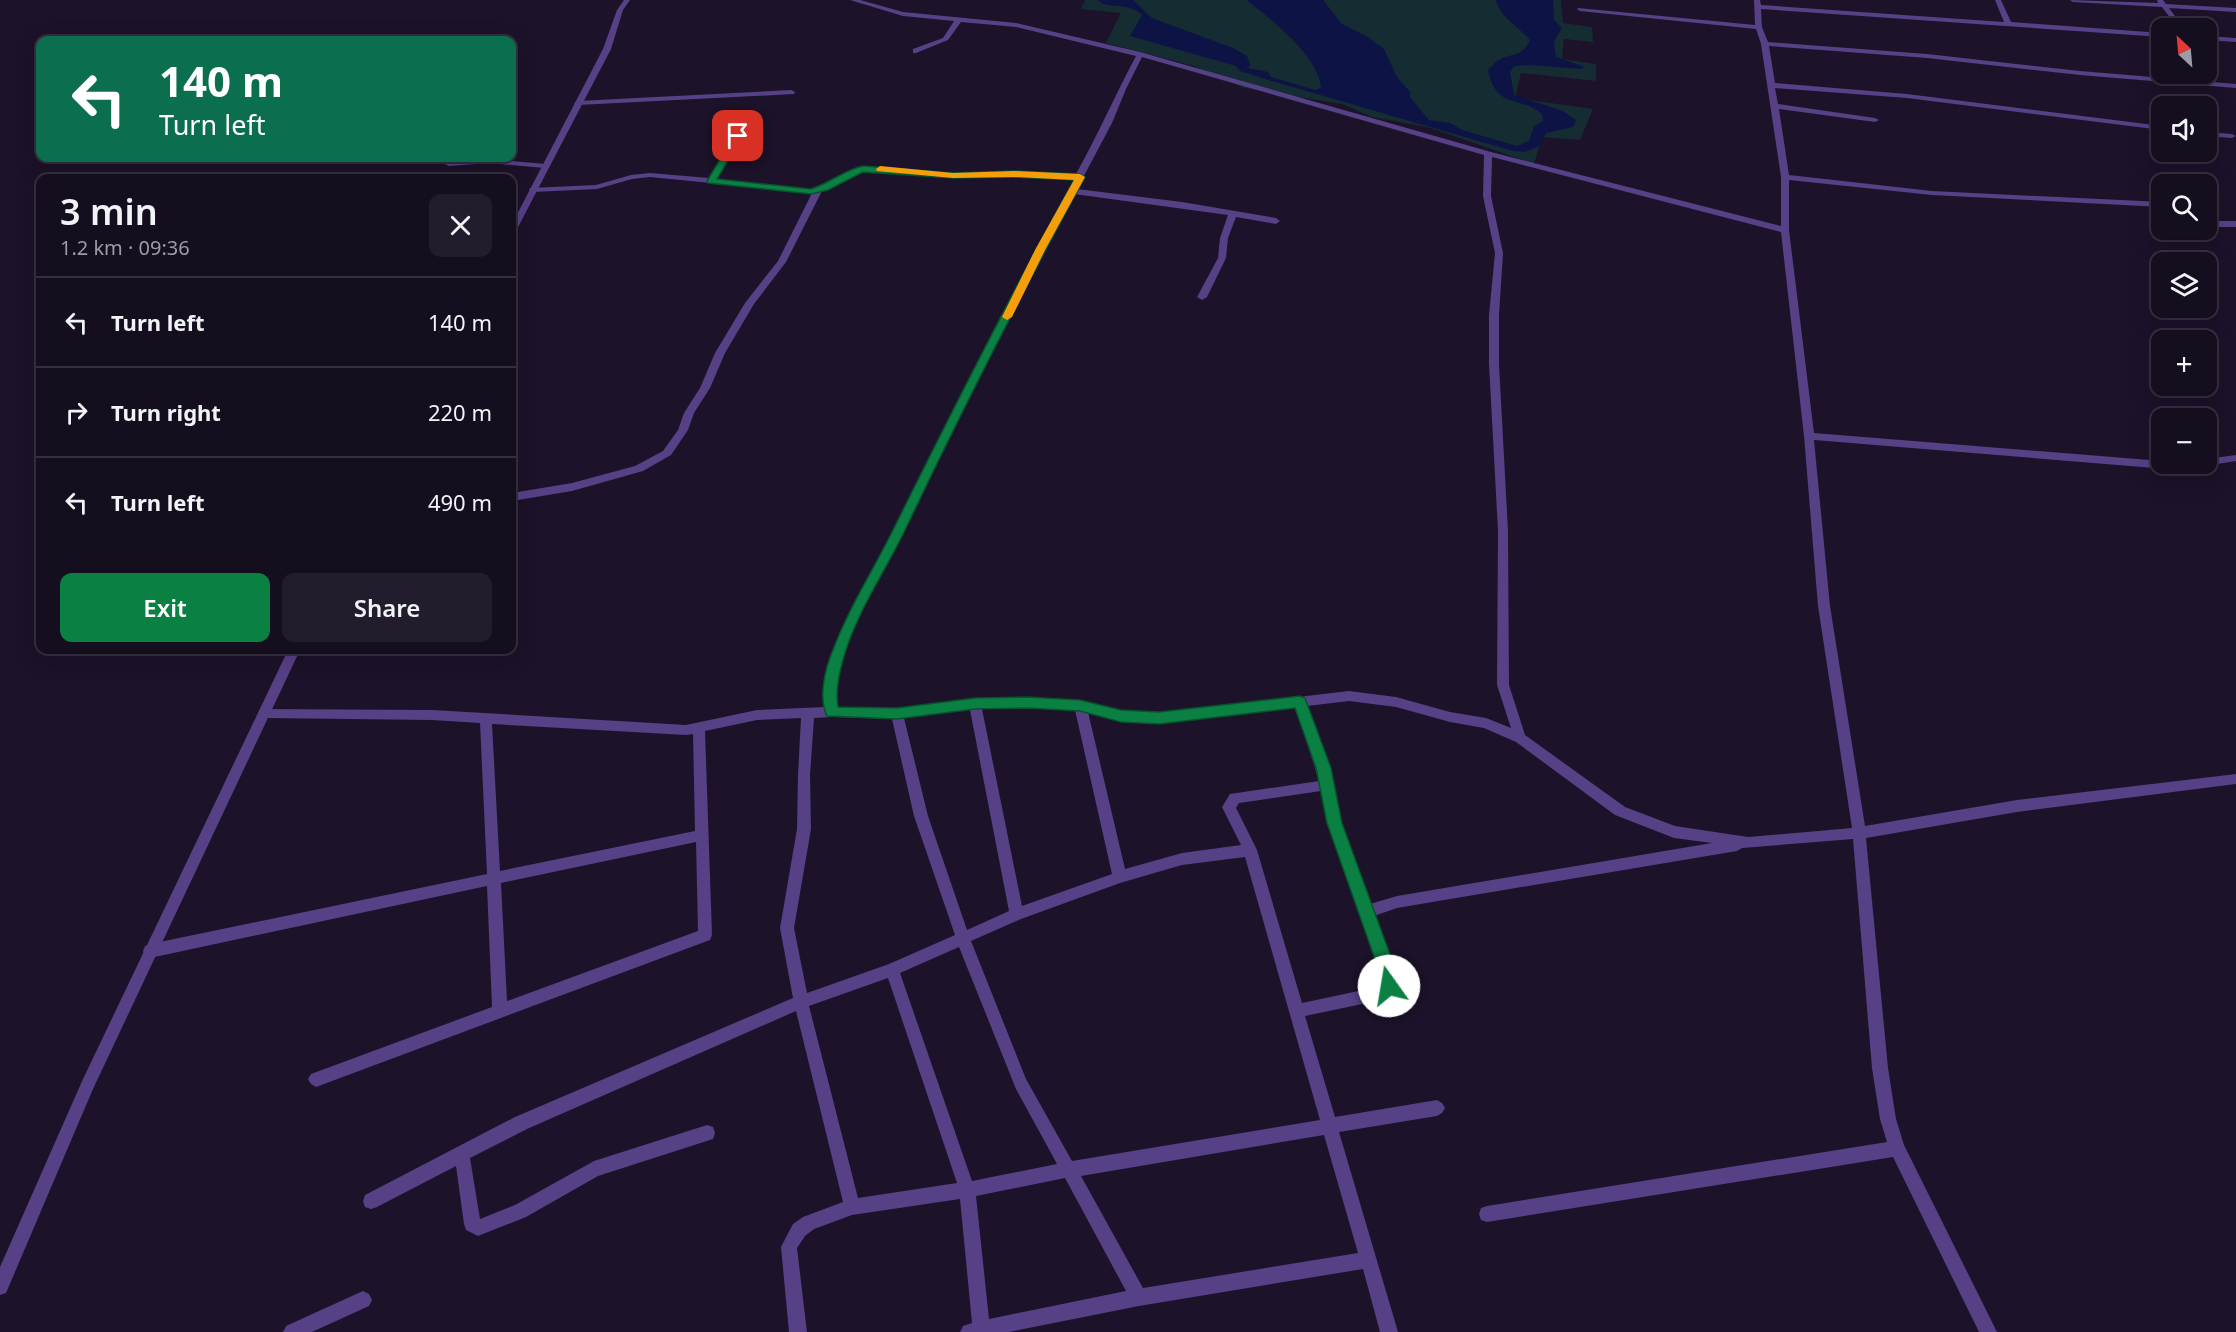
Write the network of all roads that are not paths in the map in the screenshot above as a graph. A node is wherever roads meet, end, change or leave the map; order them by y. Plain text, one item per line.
1 (627, 0) edge
2 (854, 0) edge
3 (1998, 0) edge
4 (2073, 0) edge
5 (2161, 2) edge
6 (1758, 4) edge
7 (1580, 9) dead end
8 (2236, 10) edge
9 (2173, 18) edge
10 (959, 19) junction
11 (2009, 24) junction
12 (1759, 27) junction
13 (2151, 34) edge
14 (2217, 39) edge
15 (2236, 40) edge
16 (1765, 44) junction
17 (916, 51) dead end
18 (1140, 54) junction
19 (1771, 85) junction
20 (2236, 86) edge
21 (791, 92) dead end
22 (578, 103) junction
23 (1774, 106) junction
24 (1875, 120) dead end
25 (2151, 127) edge
26 (742, 129) dead end
27 (2217, 135) edge
28 (2232, 136) dead end
29 (1488, 154) junction
30 (476, 162) edge
31 (500, 162) edge
32 (449, 164) dead end
33 (545, 166) junction
34 (1080, 177) junction
35 (1785, 177) junction
36 (711, 181) junction
37 (533, 190) junction
38 (818, 190) junction
39 (1072, 191) junction
40 (2151, 205) edge
41 (1233, 213) junction
42 (1276, 221) dead end
43 (516, 223) edge
44 (2217, 224) edge
45 (2236, 224) edge
46 (1785, 230) junction
47 (1202, 297) dead end
48 (1809, 436) junction
49 (2236, 458) edge
50 (2217, 461) edge
51 (2151, 464) edge
52 (516, 496) edge
53 (292, 654) edge
54 (1300, 702) junction
55 (975, 704) junction
56 (1080, 705) junction
57 (808, 712) junction
58 (832, 712) junction
59 (264, 713) junction
60 (897, 714) junction
61 (486, 719) junction
62 (699, 728) junction
63 (1520, 738) junction
64 (2236, 779) edge
65 (1328, 785) junction
66 (1859, 833) junction
67 (702, 835) junction
68 (1748, 843) junction
69 (1250, 850) junction
70 (1120, 877) junction
71 (494, 879) junction
72 (1366, 912) junction
73 (1017, 914) junction
74 (964, 938) junction
75 (150, 951) junction
76 (892, 970) junction
77 (801, 1002) junction
78 (500, 1011) junction
79 (1298, 1011) junction
80 (316, 1079) dead end
81 (1437, 1108) dead end
82 (1329, 1127) junction
83 (707, 1133) dead end
84 (1897, 1148) junction
85 (462, 1154) junction
86 (1067, 1170) junction
87 (967, 1190) junction
88 (371, 1201) dead end
89 (852, 1207) junction
90 (1487, 1214) dead end
91 (1369, 1260) junction
92 (0, 1287) edge
93 (1139, 1297) junction
94 (363, 1300) dead end
95 (975, 1331) edge
96 (292, 1332) edge
97 (798, 1332) edge
98 (1389, 1332) edge
99 (1988, 1332) edge

1 - 22 street
2 - 10 street
3 - 11 street
4 - 5 street
5 - 8 street
5 - 9 street
6 - 11 street
6 - 12 street
7 - 12 street
10 - 17 street
10 - 18 street
11 - 13 street
12 - 16 street
14 - 15 street
16 - 19 street
16 - 20 street
18 - 29 street
18 - 34 street
19 - 23 street
19 - 25 street
21 - 22 street
22 - 33 street
23 - 24 street
23 - 35 street
26 - 36 street
27 - 28 street
29 - 46 street
29 - 63 street
30 - 32 street
31 - 33 street
33 - 37 street
34 - 38 street
34 - 39 street
35 - 40 street
35 - 46 street
36 - 37 street
36 - 38 street
37 - 43 street
38 - 52 street
39 - 41 street
39 - 58 street
41 - 42 street
41 - 47 street
44 - 45 street
46 - 48 street
48 - 51 street
48 - 66 street
49 - 50 street
53 - 59 street
54 - 56 street
54 - 63 street
54 - 65 street
55 - 56 street
55 - 60 street
55 - 73 street
56 - 70 street
57 - 58 street
57 - 62 street
57 - 77 street
58 - 60 street
59 - 61 street
59 - 75 street
60 - 74 street
61 - 62 street
61 - 71 street
62 - 67 street
63 - 68 street
64 - 66 street
65 - 69 street
65 - 72 street
66 - 68 street
66 - 84 street
67 - 71 street
67 - 78 street
68 - 72 street
69 - 70 street
69 - 79 street
70 - 73 street
71 - 75 street
71 - 78 street
72 - 79 street
73 - 74 street
74 - 76 street
74 - 86 street
75 - 92 street
76 - 77 street
76 - 87 street
77 - 85 street
77 - 89 street
78 - 80 street
79 - 82 street
81 - 82 street
82 - 86 street
82 - 91 street
83 - 85 street
84 - 90 street
84 - 99 street
85 - 88 street
86 - 87 street
86 - 93 street
87 - 89 street
87 - 95 street
89 - 97 street
91 - 93 street
91 - 98 street
93 - 95 street
94 - 96 street

